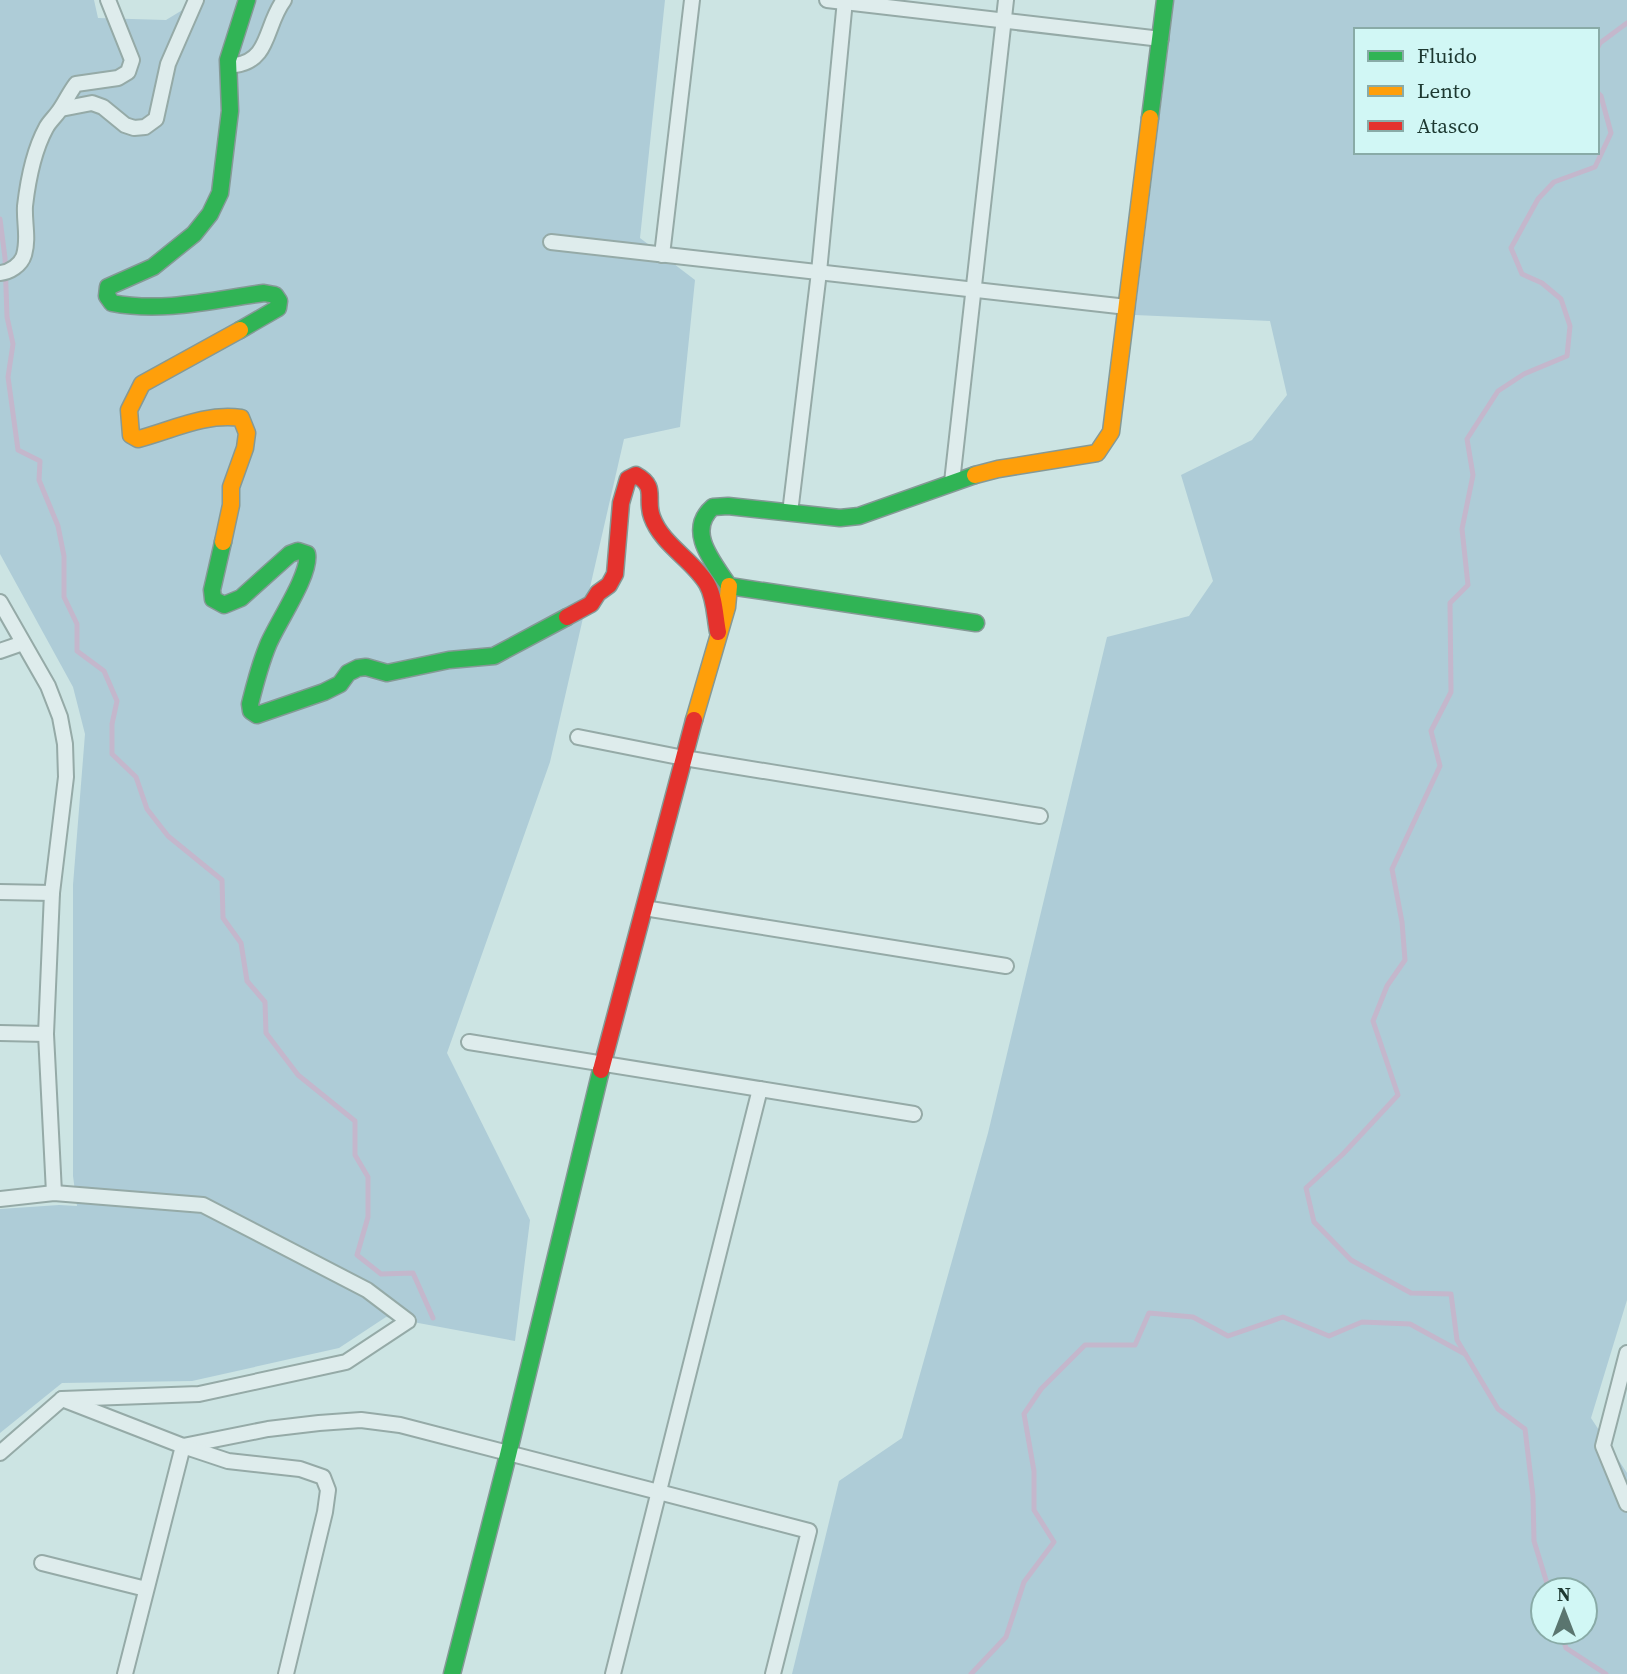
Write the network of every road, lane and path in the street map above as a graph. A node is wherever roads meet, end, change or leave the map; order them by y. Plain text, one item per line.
1 (108, 0) edge
2 (197, 0) edge
3 (247, 0) edge
4 (284, 0) edge
5 (692, 0) edge
6 (827, 0) edge
7 (1006, 0) edge
8 (1165, 0) edge
9 (845, 1) edge
10 (1003, 20) junction
11 (1161, 39) junction
12 (228, 60) junction
13 (61, 109) junction
14 (551, 242) dead end
15 (662, 255) junction
16 (819, 272) junction
17 (0, 273) edge
18 (974, 289) junction
19 (1127, 307) junction
20 (952, 482) junction
21 (790, 513) junction
22 (729, 586) junction
23 (0, 602) edge
24 (976, 623) dead end
25 (718, 632) junction
26 (23, 643) junction
27 (0, 651) edge
28 (578, 737) dead end
29 (684, 758) junction
30 (1040, 816) dead end
31 (0, 892) edge
32 (52, 893) junction
33 (643, 908) junction
34 (1006, 966) dead end
35 (0, 1033) edge
36 (46, 1034) junction
37 (469, 1042) dead end
38 (602, 1064) junction
39 (760, 1089) junction
40 (914, 1114) dead end
41 (54, 1193) junction
42 (0, 1199) edge
43 (1627, 1353) edge
44 (62, 1399) junction
45 (183, 1446) junction
46 (0, 1453) edge
47 (508, 1455) junction
48 (658, 1492) junction
49 (1627, 1503) edge
50 (42, 1563) dead end
51 (146, 1589) junction
52 (125, 1674) edge
53 (286, 1674) edge
54 (452, 1674) edge
55 (613, 1674) edge
56 (772, 1674) edge

1 - 13 street
2 - 13 street
3 - 12 street
4 - 12 street
5 - 15 street
6 - 9 street
7 - 10 street
8 - 11 street
9 - 10 street
9 - 16 street
10 - 11 street
10 - 18 street
11 - 19 street
12 - 25 street
13 - 17 street
14 - 15 street
15 - 16 street
16 - 18 street
16 - 21 street
18 - 19 street
18 - 20 street
19 - 20 street
20 - 21 street
21 - 22 street
22 - 24 street
22 - 25 street
23 - 26 street
25 - 29 street
26 - 27 street
26 - 32 street
28 - 29 street
29 - 30 street
29 - 33 street
31 - 32 street
32 - 36 street
33 - 34 street
33 - 38 street
35 - 36 street
36 - 41 street
37 - 38 street
38 - 39 street
38 - 47 street
39 - 40 street
39 - 48 street
41 - 42 street
41 - 44 street
43 - 49 street
44 - 45 street
44 - 46 street
45 - 47 street
45 - 51 street
45 - 53 street
47 - 48 street
47 - 54 street
48 - 55 street
48 - 56 street
50 - 51 street
51 - 52 street

